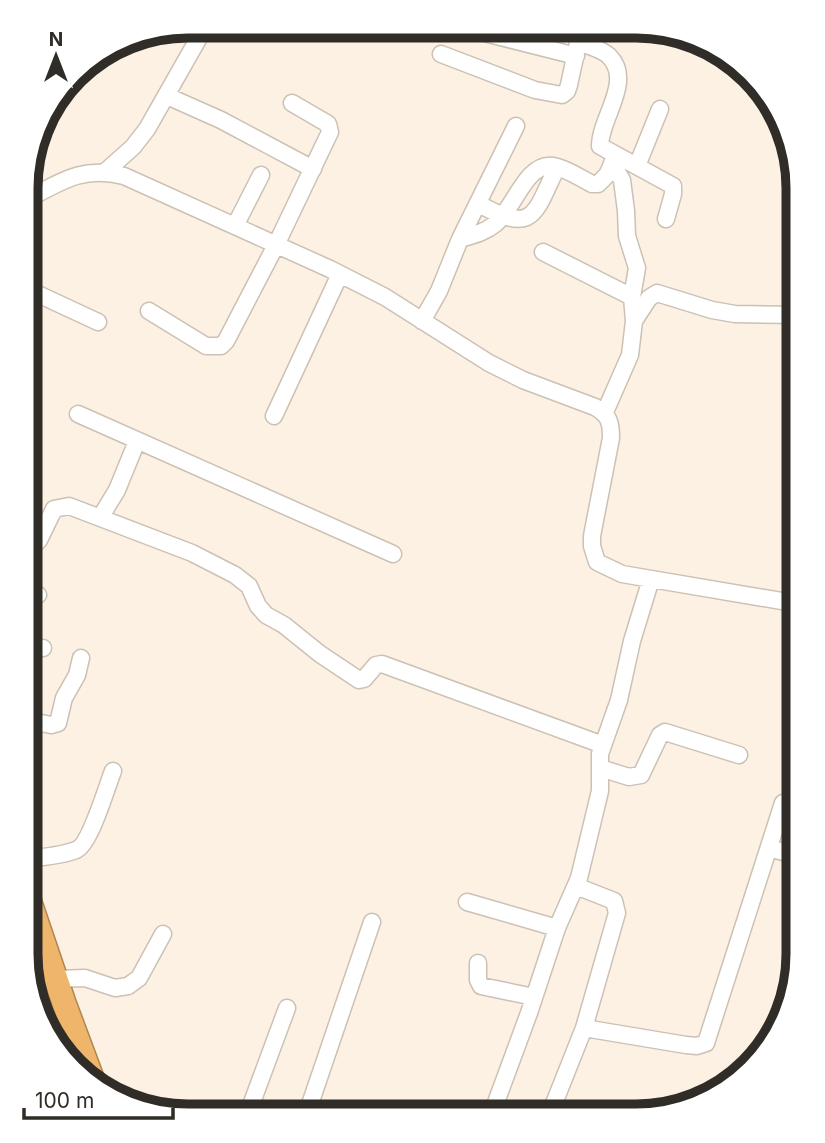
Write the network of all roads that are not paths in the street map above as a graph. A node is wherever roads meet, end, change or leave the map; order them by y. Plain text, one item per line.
1 (199, 38) edge
2 (542, 38) edge
3 (579, 42) edge
4 (441, 54) dead end
5 (167, 96) junction
6 (292, 103) dead end
7 (660, 109) dead end
8 (516, 127) dead end
9 (614, 160) junction
10 (637, 166) junction
11 (557, 167) junction
12 (313, 169) junction
13 (106, 171) junction
14 (261, 175) dead end
15 (38, 193) edge
16 (479, 204) junction
17 (502, 217) junction
18 (666, 219) dead end
19 (235, 226) junction
20 (460, 239) junction
21 (276, 244) junction
22 (543, 252) dead end
23 (340, 274) junction
24 (38, 294) edge
25 (632, 297) junction
26 (149, 311) dead end
27 (786, 315) edge
28 (422, 321) junction
29 (634, 321) junction
30 (98, 322) dead end
31 (605, 412) junction
32 (78, 414) dead end
33 (274, 416) dead end
34 (137, 441) junction
35 (100, 518) junction
36 (38, 541) edge
37 (393, 554) dead end
38 (651, 579) junction
39 (786, 602) edge
40 (81, 658) dead end
41 (38, 722) edge
42 (603, 745) junction
43 (739, 755) dead end
44 (600, 768) junction
45 (113, 771) dead end
46 (783, 803) dead end
47 (769, 848) junction
48 (786, 853) edge
49 (38, 857) edge
50 (576, 886) junction
51 (467, 902) dead end
52 (372, 922) dead end
53 (38, 926) edge
54 (557, 928) junction
55 (163, 934) dead end
56 (478, 963) dead end
57 (56, 979) junction
58 (534, 997) junction
59 (287, 1008) dead end
60 (584, 1028) junction
61 (88, 1066) edge
62 (251, 1104) edge
63 (310, 1104) edge
64 (495, 1104) edge
65 (554, 1104) edge

1 - 5 street
2 - 3 street
3 - 4 street
3 - 9 street
5 - 12 street
5 - 13 street
6 - 12 street
7 - 10 street
8 - 16 street
9 - 10 street
9 - 11 street
9 - 25 street
10 - 18 street
11 - 17 street
11 - 17 street
12 - 21 street
13 - 15 street
13 - 19 street
14 - 19 street
16 - 17 street
16 - 20 street
17 - 20 street
19 - 21 street
20 - 28 street
21 - 23 street
21 - 26 street
22 - 25 street
23 - 28 street
23 - 33 street
24 - 30 street
25 - 29 street
27 - 29 street
28 - 31 street
29 - 31 street
31 - 38 street
32 - 34 street
34 - 35 street
34 - 37 street
35 - 36 street
35 - 42 street
38 - 39 street
38 - 42 street
40 - 41 street
42 - 44 street
43 - 44 street
44 - 50 street
45 - 49 street
46 - 47 street
47 - 48 street
47 - 60 street
50 - 54 street
50 - 60 street
51 - 54 street
52 - 63 street
53 - 57 highway
54 - 58 street
55 - 57 street
56 - 58 street
57 - 61 highway
58 - 64 street
59 - 62 street
60 - 65 street

